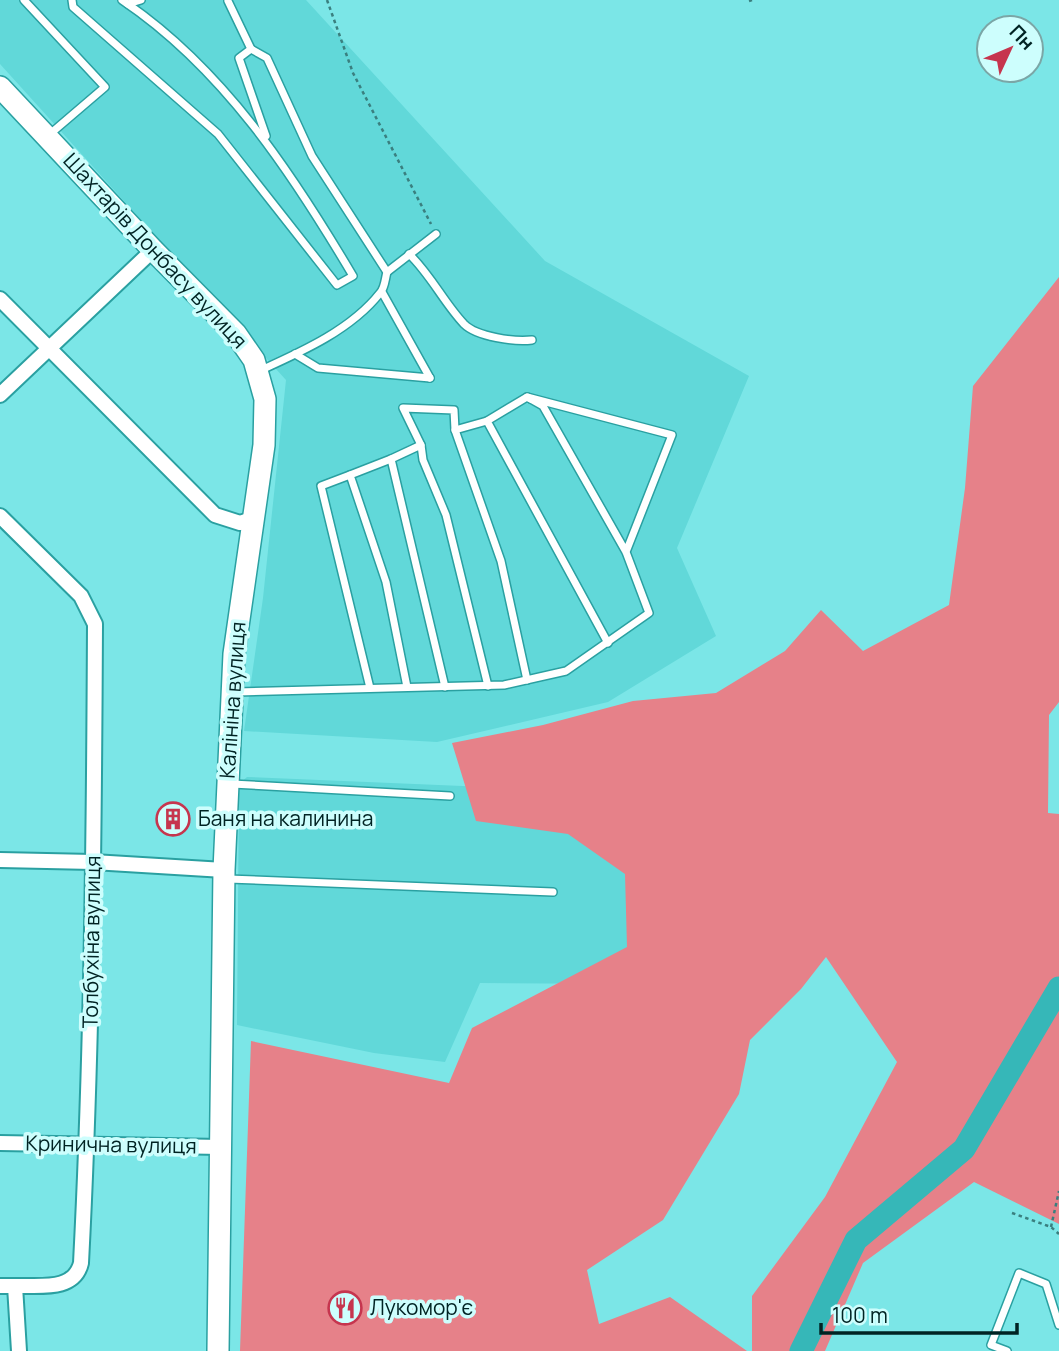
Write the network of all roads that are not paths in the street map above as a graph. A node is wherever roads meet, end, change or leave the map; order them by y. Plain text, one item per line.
1 (24, 0) edge
2 (72, 0) edge
3 (141, 0) edge
4 (228, 1) edge
5 (125, 2) edge
6 (251, 50) junction
7 (0, 87) edge
8 (47, 137) junction
9 (267, 140) junction
10 (436, 233) road end
11 (153, 250) junction
12 (410, 254) junction
13 (387, 272) junction
14 (382, 292) junction
15 (0, 299) edge
16 (532, 340) dead end
17 (48, 348) junction
18 (295, 354) junction
19 (258, 371) junction
20 (0, 395) edge
21 (527, 397) junction
22 (487, 421) junction
23 (455, 430) junction
24 (421, 445) junction
25 (391, 459) junction
26 (350, 475) junction
27 (0, 516) edge
28 (252, 519) junction
29 (626, 552) junction
30 (608, 643) junction
31 (527, 680) junction
32 (488, 686) junction
33 (407, 687) junction
34 (445, 687) junction
35 (370, 688) junction
36 (232, 692) junction
37 (228, 783) junction
38 (450, 796) dead end
39 (0, 860) edge
40 (93, 862) junction
41 (224, 874) junction
42 (553, 892) dead end
43 (0, 1143) edge
44 (87, 1145) junction
45 (221, 1147) junction
46 (0, 1286) edge
47 (15, 1286) junction
48 (1059, 1325) edge
49 (19, 1351) edge
50 (218, 1351) edge
51 (1007, 1351) edge

1 - 8 lane
2 - 9 lane
3 - 5 lane
4 - 6 lane
5 - 9 lane
6 - 9 lane
6 - 13 lane
7 - 8 street, Шахтарів Донбасу вулиця
8 - 11 street, Шахтарів Донбасу вулиця
10 - 12 lane
11 - 17 street
11 - 19 street, Шахтарів Донбасу вулиця
12 - 13 lane
12 - 16 lane
13 - 14 lane
14 - 18 lane
14 - 18 lane
15 - 17 street
17 - 20 street
17 - 28 street
18 - 19 lane
19 - 28 street, Шахтарів Донбасу вулиця
21 - 22 lane
21 - 29 lane
21 - 29 lane
22 - 23 lane
22 - 30 lane
23 - 24 lane
23 - 31 lane
24 - 25 lane
24 - 32 lane
25 - 26 lane
25 - 34 lane
26 - 33 lane
26 - 35 lane
27 - 40 street, Толбухіна вулиця
28 - 36 street, Калініна вулиця
29 - 30 lane
30 - 31 lane
31 - 32 lane
32 - 34 lane
33 - 34 lane
33 - 35 lane
35 - 36 lane
36 - 37 street, Калініна вулиця
37 - 38 lane
37 - 41 street, Калініна вулиця
39 - 40 street
40 - 41 street
40 - 44 street, Толбухіна вулиця
41 - 42 lane
41 - 45 street, Калініна вулиця
43 - 44 street, Кринична вулиця
44 - 45 street, Кринична вулиця
44 - 47 street, Толбухіна вулиця
45 - 50 street, Калініна вулиця
46 - 47 street, Толбухіна вулиця
47 - 49 street
48 - 51 lane

